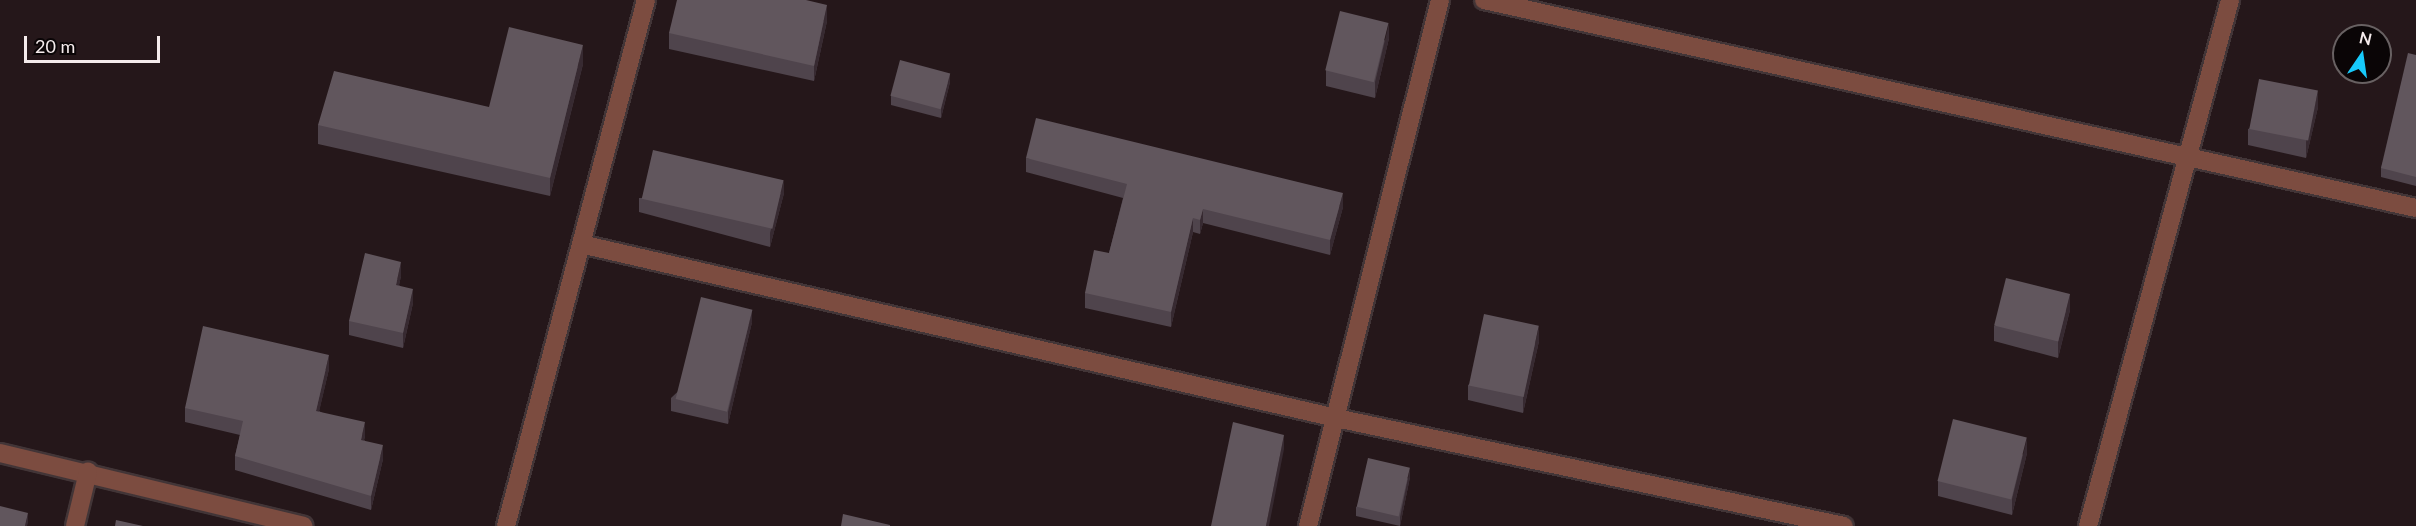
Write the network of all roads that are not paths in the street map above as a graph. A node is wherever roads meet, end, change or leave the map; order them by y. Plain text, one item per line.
1 (646, 0) edge
2 (1440, 0) edge
3 (1484, 0) edge
4 (2230, 0) edge
5 (2192, 158) junction
6 (2416, 208) edge
7 (585, 245) junction
8 (1336, 418) junction
9 (0, 453) edge
10 (88, 472) junction
11 (75, 526) edge
12 (303, 526) edge
13 (506, 526) edge
14 (1308, 526) edge
15 (1845, 526) edge
16 (2088, 526) edge

1 - 7 street
2 - 8 street
3 - 5 street
4 - 5 street
5 - 6 street
5 - 16 street
7 - 8 street
7 - 13 street
8 - 14 street
8 - 15 street
9 - 10 street
10 - 11 street
10 - 12 street

